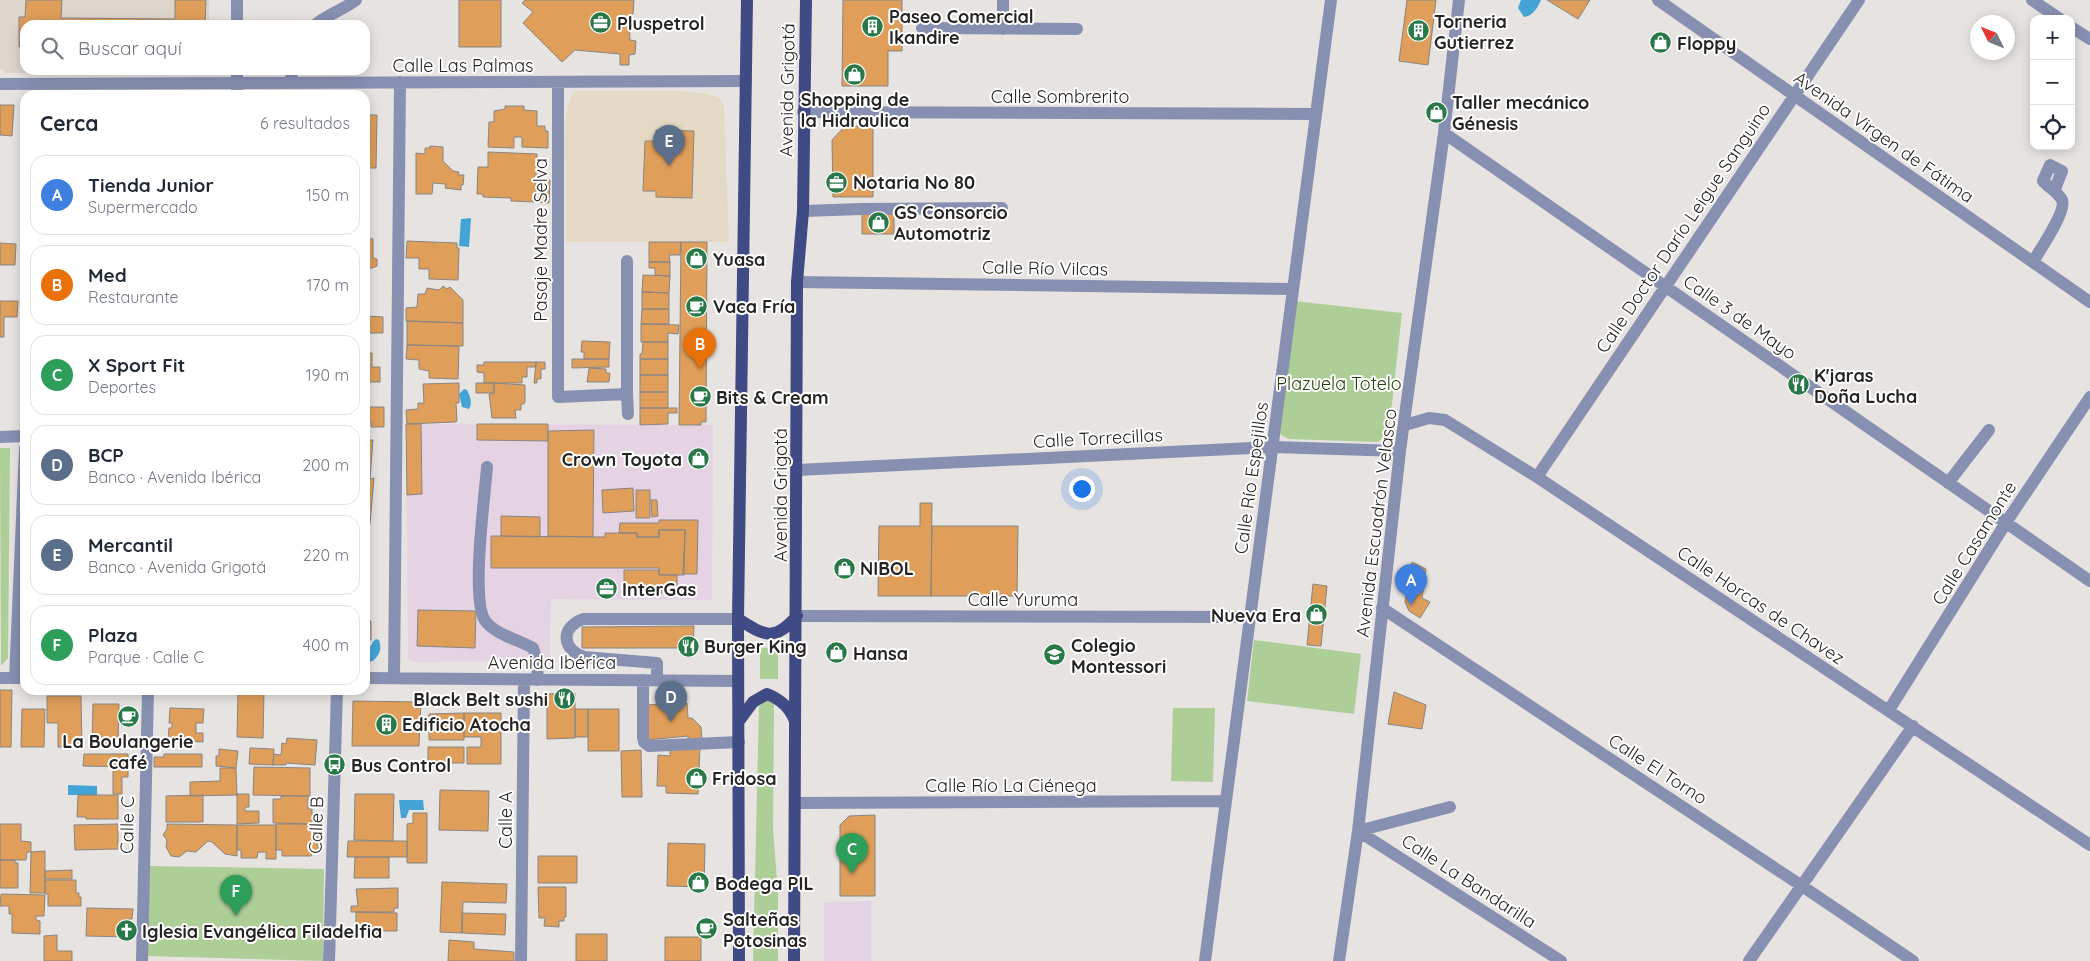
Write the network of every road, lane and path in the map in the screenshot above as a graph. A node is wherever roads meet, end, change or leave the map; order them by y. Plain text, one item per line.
1 (238, 0) edge
2 (356, 0) edge
3 (746, 0) edge
4 (806, 0) edge
5 (1003, 0) edge
6 (1331, 0) edge
7 (1458, 0) edge
8 (1658, 0) edge
9 (1859, 0) edge
10 (2032, 0) edge
11 (2054, 15) edge
12 (237, 20) edge
13 (320, 20) edge
14 (922, 28) dead end
15 (1003, 29) junction
16 (1077, 29) dead end
17 (2075, 29) edge
18 (2090, 39) edge
19 (292, 76) edge
20 (746, 81) junction
21 (400, 82) junction
22 (558, 82) junction
23 (237, 83) edge
24 (0, 84) edge
25 (29, 89) edge
26 (1795, 95) junction
27 (803, 112) junction
28 (1316, 114) junction
29 (1444, 133) junction
30 (2055, 189) dead end
31 (1002, 208) dead end
32 (803, 211) junction
33 (627, 261) dead end
34 (2033, 262) junction
35 (797, 282) junction
36 (1664, 286) junction
37 (1293, 289) junction
38 (2090, 302) edge
39 (627, 394) junction
40 (2090, 397) edge
41 (628, 414) dead end
42 (1405, 425) junction
43 (1990, 430) dead end
44 (20, 436) edge
45 (0, 437) edge
46 (1273, 447) junction
47 (1400, 452) junction
48 (487, 467) dead end
49 (797, 470) junction
50 (1537, 477) junction
51 (1948, 482) junction
52 (2007, 522) junction
53 (2090, 581) edge
54 (1382, 608) junction
55 (797, 616) junction
56 (1250, 617) junction
57 (738, 619) junction
58 (0, 678) edge
59 (20, 678) edge
60 (370, 678) edge
61 (394, 678) junction
62 (524, 680) junction
63 (537, 680) junction
64 (643, 680) junction
65 (657, 680) junction
66 (738, 681) junction
67 (148, 695) edge
68 (337, 695) edge
69 (1889, 710) junction
70 (739, 721) junction
71 (796, 724) junction
72 (1913, 726) junction
73 (739, 742) junction
74 (1226, 801) junction
75 (796, 803) junction
76 (1450, 807) dead end
77 (1358, 831) junction
78 (2090, 845) edge
79 (1802, 886) junction
80 (142, 961) edge
81 (329, 961) edge
82 (521, 961) edge
83 (739, 961) edge
84 (794, 961) edge
85 (1205, 961) edge
86 (1340, 961) edge
87 (1561, 961) edge
88 (1749, 961) edge
89 (1912, 961) edge

1 - 12 street
2 - 13 street
3 - 20 main road
4 - 27 main road, Avenida Grigotá
5 - 15 street
6 - 28 street, Calle Río Espejillos
7 - 29 street, Avenida Escuadrón Velasco
8 - 26 street, Avenida Virgen de Fátima
9 - 26 street, Calle Doctor Darío Leigue Sanguino
10 - 11 street
14 - 15 street
15 - 16 street
17 - 18 street
19 - 21 street, Calle Las Palmas
19 - 23 street, Calle Las Palmas
20 - 22 street, Calle Las Palmas
20 - 57 main road
21 - 22 street, Calle Las Palmas
21 - 61 street
22 - 39 street, Pasaje Madre Selva
23 - 25 street, Calle Las Palmas
24 - 25 street, Calle Las Palmas
26 - 34 street, Avenida Virgen de Fátima
26 - 36 street, Calle Doctor Darío Leigue Sanguino
27 - 28 street, Calle Sombrerito
27 - 32 main road, Avenida Grigotá
28 - 37 street, Calle Río Espejillos
29 - 36 street, Calle 3 de Mayo
29 - 42 street, Avenida Escuadrón Velasco
30 - 34 street
31 - 32 street
32 - 35 main road, Avenida Grigotá
33 - 39 street
34 - 38 street, Avenida Virgen de Fátima
35 - 37 street, Calle Río Vilcas
35 - 49 main road, Avenida Grigotá
36 - 50 street, Calle Doctor Darío Leigue Sanguino
36 - 51 street, Calle 3 de Mayo
37 - 46 street, Calle Río Espejillos
39 - 41 street
40 - 52 street, Calle Casamonte
42 - 47 street, Avenida Escuadrón Velasco
42 - 50 street, Calle Horcas de Chavez
43 - 51 street
44 - 45 street
46 - 47 street, Calle Torrecillas
46 - 49 street, Calle Torrecillas
46 - 56 street, Calle Río Espejillos
47 - 54 street, Avenida Escuadrón Velasco
48 - 63 street
49 - 55 main road, Avenida Grigotá
50 - 69 street, Calle Horcas de Chavez
51 - 52 street, Calle 3 de Mayo
52 - 53 street, Calle 3 de Mayo
52 - 69 street, Calle Casamonte
54 - 77 street, Avenida Escuadrón Velasco
54 - 79 street, Calle El Torno
55 - 56 street, Calle Yuruma
55 - 57 main road
55 - 71 main road, Avenida Grigotá
56 - 74 street, Calle Río Espejillos
57 - 65 street
57 - 66 main road
58 - 59 street
60 - 61 street, Avenida Ibérica
61 - 62 street, Avenida Ibérica
62 - 63 street, Avenida Ibérica
62 - 82 street, Calle A
63 - 64 street, Avenida Ibérica
64 - 65 street, Avenida Ibérica
64 - 73 street
65 - 66 street, Avenida Ibérica
66 - 70 main road
67 - 80 street, Calle C
68 - 81 street, Calle B
69 - 72 street, Calle Horcas de Chavez
70 - 71 main road
70 - 73 main road
71 - 75 main road, Avenida Grigotá
72 - 78 street, Calle Horcas de Chavez
72 - 79 street
73 - 83 main road
74 - 75 street, Calle Río La Ciénega
74 - 85 street, Calle Río Espejillos
75 - 84 main road, Avenida Grigotá
76 - 77 street
77 - 86 street, Avenida Escuadrón Velasco
77 - 87 street, Calle La Bandarilla
79 - 88 street
79 - 89 street, Calle El Torno

